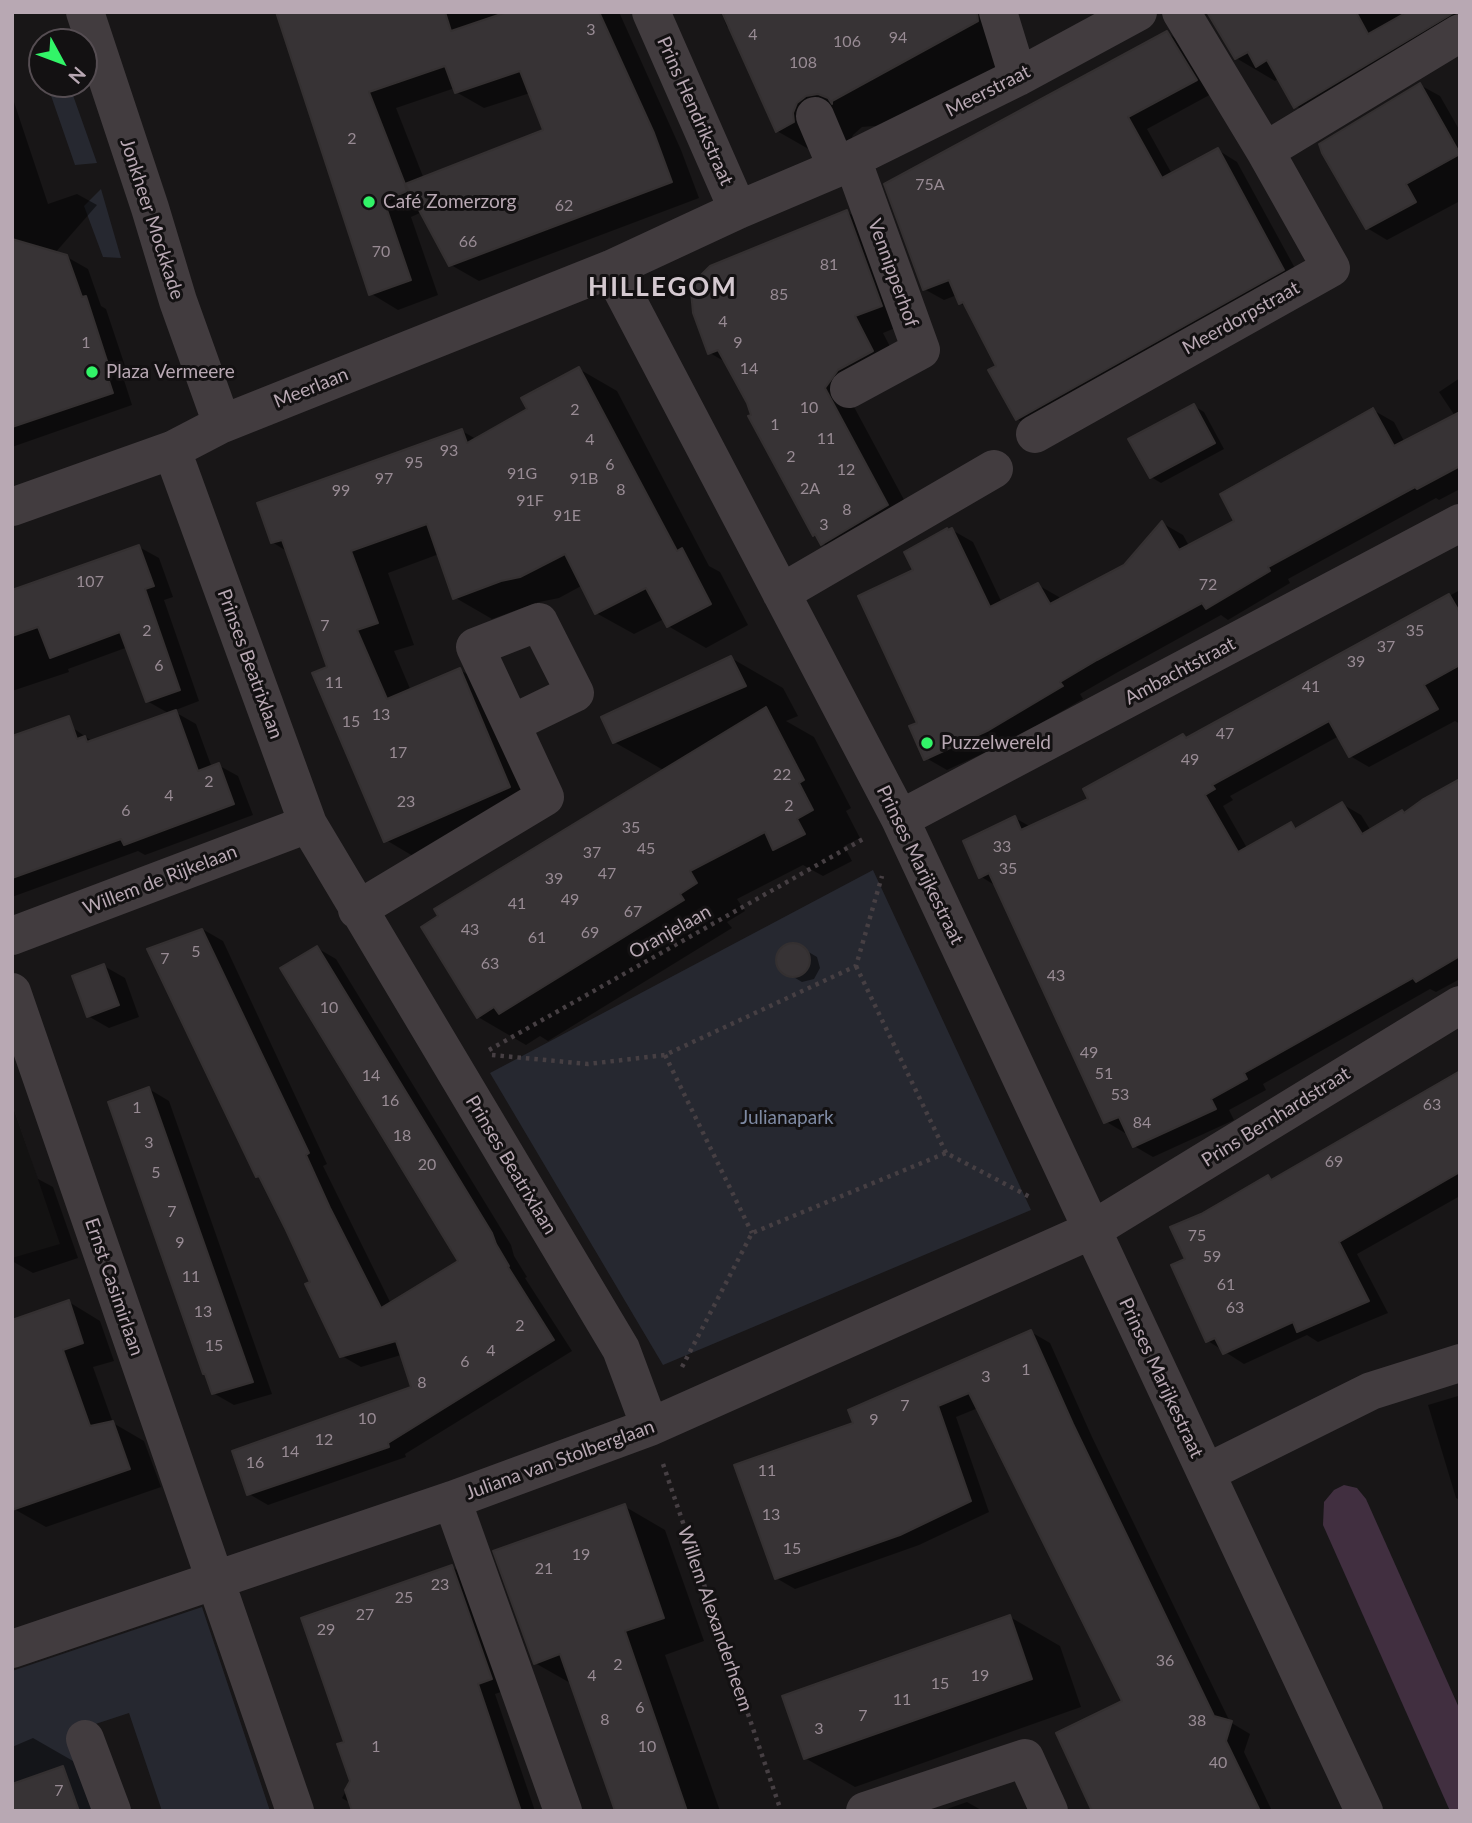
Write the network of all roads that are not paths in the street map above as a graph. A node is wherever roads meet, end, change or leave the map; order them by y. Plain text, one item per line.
1 (85, 12) edge
2 (652, 12) edge
3 (998, 12) edge
4 (1138, 12) edge
5 (1181, 12) edge
6 (1460, 33) edge
7 (1018, 77) junction
8 (816, 116) dead end
9 (1265, 151) junction
10 (845, 163) junction
11 (738, 210) junction
12 (611, 268) junction
13 (849, 389) dead end
14 (222, 424) junction
15 (1035, 435) dead end
16 (172, 450) junction
17 (994, 469) dead end
18 (12, 507) edge
19 (1460, 523) edge
20 (781, 593) junction
21 (511, 724) dead end
22 (900, 819) junction
23 (308, 824) junction
24 (357, 910) junction
25 (12, 936) edge
26 (12, 992) edge
27 (1460, 1005) edge
28 (1092, 1230) junction
29 (1460, 1363) edge
30 (650, 1427) junction
31 (1206, 1473) junction
32 (452, 1500) junction
33 (215, 1582) junction
34 (12, 1649) edge
35 (85, 1739) dead end
36 (112, 1811) edge
37 (295, 1811) edge
38 (563, 1811) edge
39 (865, 1811) edge
40 (1049, 1811) edge
41 (1364, 1811) edge

1 - 14 street, Jonkheer Mockkade
2 - 11 street, Prins Hendrikstraat
3 - 7 street
4 - 7 street, Meerstraat
5 - 9 street, Meerdorpstraat
6 - 9 street
7 - 10 street, Meerstraat
8 - 10 street
9 - 15 street, Meerdorpstraat
10 - 11 street, Meerstraat
10 - 13 street, Vennipperhof
11 - 12 street, Meerstraat
12 - 14 street, Meerlaan
12 - 20 street, Prinses Marijkestraat
14 - 16 street, Meerlaan
16 - 18 street, Meerlaan
16 - 23 street, Prinses Beatrixlaan
17 - 20 street
19 - 22 street, Ambachtstraat
20 - 22 street, Prinses Marijkestraat
21 - 24 street
22 - 28 street, Prinses Marijkestraat
23 - 24 street, Prinses Beatrixlaan
23 - 25 street, Willem de Rijkelaan
24 - 30 street, Prinses Beatrixlaan
26 - 33 street, Ernst Casimirlaan
27 - 28 street, Prins Bernhardstraat
28 - 30 street, Juliana van Stolberglaan
28 - 31 street, Prinses Marijkestraat
29 - 31 street, Prinses Marijkestraat
30 - 32 street, Juliana van Stolberglaan
31 - 41 street, Prinses Marijkestraat
32 - 33 street, Juliana van Stolberglaan
32 - 38 street
33 - 34 street, Juliana van Stolberglaan
33 - 37 street, Ernst Casimirlaan
35 - 36 street
39 - 40 street

